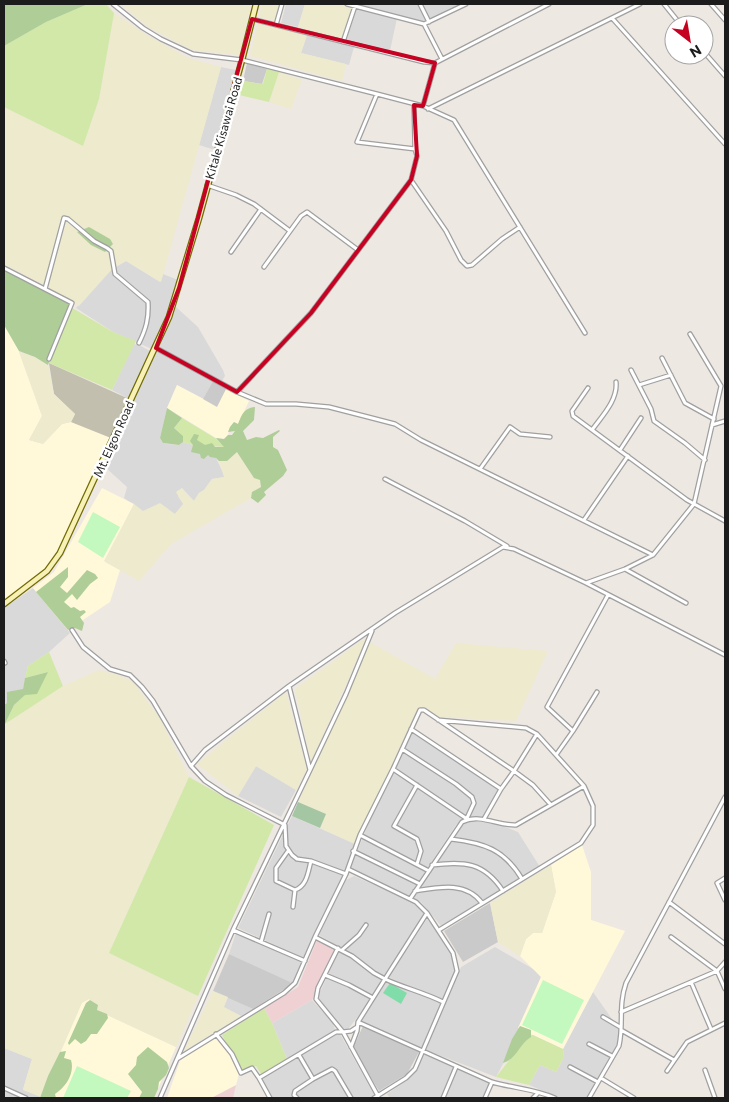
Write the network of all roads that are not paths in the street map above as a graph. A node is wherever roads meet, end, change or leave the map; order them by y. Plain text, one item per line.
1 (113, 4) edge
2 (256, 4) edge
3 (282, 4) edge
4 (347, 4) edge
5 (420, 4) edge
6 (466, 4) edge
7 (549, 4) edge
8 (640, 4) edge
9 (664, 4) edge
10 (711, 4) edge
11 (355, 6) junction
12 (673, 15) edge
13 (612, 18) junction
14 (252, 19) junction
15 (725, 20) edge
16 (429, 22) junction
17 (424, 24) junction
18 (276, 25) junction
19 (344, 42) junction
20 (442, 59) junction
21 (242, 60) junction
22 (435, 63) junction
23 (714, 63) edge
24 (725, 76) edge
25 (377, 94) junction
26 (414, 104) junction
27 (423, 106) junction
28 (428, 109) junction
29 (725, 144) edge
30 (415, 149) junction
31 (411, 180) junction
32 (207, 185) junction
33 (261, 209) junction
34 (520, 228) junction
35 (290, 231) junction
36 (358, 250) junction
37 (189, 252) joint
38 (231, 252) dead end
39 (264, 267) dead end
40 (4, 268) edge
41 (44, 289) junction
42 (585, 333) dead end
43 (690, 334) dead end
44 (139, 343) dead end
45 (156, 348) junction
46 (662, 358) dead end
47 (49, 359) dead end
48 (631, 370) dead end
49 (671, 375) junction
50 (616, 382) dead end
51 (639, 385) junction
52 (588, 388) dead end
53 (237, 392) junction
54 (641, 418) dead end
55 (714, 419) junction
56 (725, 421) edge
57 (712, 424) junction
58 (592, 430) junction
59 (550, 437) dead end
60 (620, 450) junction
61 (628, 456) junction
62 (705, 460) junction
63 (480, 469) junction
64 (385, 479) dead end
65 (694, 504) junction
66 (584, 520) junction
67 (725, 521) edge
68 (508, 546) junction
69 (653, 555) junction
70 (625, 569) junction
71 (586, 583) junction
72 (608, 595) junction
73 (686, 603) dead end
74 (4, 604) edge
75 (72, 630) dead end
76 (372, 630) junction
77 (725, 655) edge
78 (289, 686) junction
79 (597, 692) dead end
80 (438, 720) junction
81 (411, 729) junction
82 (573, 731) junction
83 (537, 734) junction
84 (402, 749) junction
85 (556, 755) junction
86 (191, 766) junction
87 (393, 769) junction
88 (310, 770) junction
89 (514, 771) junction
90 (417, 784) junction
91 (584, 786) junction
92 (501, 789) junction
93 (725, 797) edge
94 (551, 805) junction
95 (467, 819) junction
96 (484, 819) junction
97 (284, 825) junction
98 (360, 835) junction
99 (450, 838) junction
100 (288, 851) junction
101 (353, 851) junction
102 (312, 862) junction
103 (417, 864) junction
104 (432, 865) junction
105 (348, 869) junction
106 (429, 871) junction
107 (346, 874) junction
108 (725, 878) edge
109 (522, 879) junction
110 (420, 884) junction
111 (295, 890) junction
112 (416, 891) junction
113 (503, 891) junction
114 (410, 898) junction
115 (725, 900) edge
116 (669, 902) junction
117 (482, 903) junction
118 (293, 907) dead end
119 (427, 912) junction
120 (269, 914) dead end
121 (366, 925) dead end
122 (234, 930) junction
123 (439, 930) junction
124 (315, 937) junction
125 (671, 937) dead end
126 (261, 942) junction
127 (725, 944) edge
128 (340, 949) junction
129 (305, 961) junction
130 (725, 962) edge
131 (717, 971) junction
132 (325, 975) junction
133 (385, 979) junction
134 (691, 982) junction
135 (725, 989) edge
136 (373, 998) junction
137 (443, 1002) junction
138 (621, 1012) junction
139 (603, 1017) dead end
140 (725, 1023) edge
141 (357, 1025) junction
142 (620, 1029) junction
143 (711, 1029) junction
144 (343, 1032) junction
145 (216, 1034) junction
146 (589, 1044) dead end
147 (351, 1047) junction
148 (423, 1051) junction
149 (299, 1055) junction
150 (612, 1056) junction
151 (177, 1059) junction
152 (674, 1060) junction
153 (456, 1067) junction
154 (570, 1067) dead end
155 (705, 1070) dead end
156 (667, 1071) dead end
157 (259, 1078) junction
158 (601, 1078) junction
159 (313, 1079) junction
160 (492, 1082) junction
161 (598, 1082) junction
162 (4, 1088) edge
163 (538, 1092) junction
164 (384, 1093) junction
165 (376, 1097) edge
166 (26, 1098) edge
167 (160, 1098) edge
168 (270, 1098) edge
169 (297, 1098) edge
170 (351, 1098) edge
171 (387, 1098) edge
172 (443, 1098) edge
173 (485, 1098) edge
174 (533, 1098) edge
175 (554, 1098) edge
176 (589, 1098) edge
177 (634, 1098) edge
178 (716, 1098) edge

1 - 21 street
2 - 14 street, Kitale Kisawai Road
3 - 18 street
4 - 11 street
5 - 16 street
6 - 16 street
7 - 20 street
8 - 13 street
9 - 12 street
10 - 15 street
11 - 17 street
11 - 19 street
13 - 28 street
13 - 29 street
14 - 18 street
14 - 21 street, Kitale Kisawai Road
16 - 17 street
17 - 20 street
18 - 19 street
19 - 22 street
20 - 22 street
21 - 25 street
21 - 32 street, Kitale Kisawai Road
22 - 27 street
23 - 24 street
25 - 26 street
25 - 30 street
26 - 27 street
26 - 30 street
27 - 28 street
28 - 34 street
30 - 31 street
31 - 34 street
31 - 36 street
32 - 33 street
32 - 37 street, Kitale Kisawai Road
33 - 35 street
33 - 38 street
34 - 42 street
35 - 36 street
35 - 39 street
36 - 53 street
37 - 45 street, Mt. Elgon Road
40 - 41 street
41 - 44 street
41 - 47 street
43 - 55 street
45 - 53 street
45 - 74 street, Mt. Elgon Road
46 - 49 street
48 - 51 street
49 - 51 street
49 - 55 street
50 - 58 street
51 - 62 street
52 - 58 street
53 - 63 street
54 - 60 street
55 - 57 street
56 - 57 street
57 - 62 street
58 - 60 street
59 - 63 street
60 - 61 street
61 - 65 street
61 - 66 street
62 - 65 street
63 - 66 street
64 - 68 street
65 - 67 street
65 - 69 street
66 - 69 street
68 - 71 street
68 - 76 street
69 - 70 street
70 - 71 street
70 - 73 street
71 - 72 street
72 - 77 street
72 - 82 street
75 - 86 street
76 - 78 street
76 - 88 street
78 - 86 street
78 - 88 street
79 - 82 street
80 - 81 street
80 - 83 street
80 - 89 street
81 - 84 street
81 - 92 street
82 - 85 street
83 - 85 street
83 - 89 street
84 - 87 street
84 - 95 street
85 - 91 street
86 - 97 street
87 - 90 street
87 - 98 street
88 - 97 street
89 - 92 street
89 - 94 street
90 - 95 street
90 - 103 street
91 - 94 street
91 - 109 street
92 - 96 street
93 - 116 street
94 - 96 street
95 - 96 street
95 - 99 street
97 - 100 street
97 - 122 street
98 - 101 street
98 - 103 street
99 - 104 street
99 - 109 street
100 - 102 street
100 - 111 street
101 - 105 street
101 - 110 street
102 - 107 street
102 - 111 street
103 - 106 street
104 - 106 street
104 - 113 street
105 - 107 street
105 - 114 street
106 - 110 street
107 - 124 street
108 - 115 street
109 - 113 street
110 - 112 street
111 - 118 street
112 - 114 street
112 - 117 street
113 - 117 street
114 - 119 street
116 - 127 street
116 - 138 street
117 - 123 street
119 - 123 street
119 - 133 street
120 - 126 street
121 - 128 street
122 - 126 street
122 - 151 street
123 - 137 street
124 - 128 street
124 - 129 street
125 - 131 street
126 - 129 street
128 - 132 street
128 - 133 street
129 - 145 street
130 - 131 street
131 - 134 street
131 - 135 street
132 - 136 street
132 - 144 street
133 - 136 street
133 - 137 street
134 - 138 street
134 - 143 street
136 - 141 street
137 - 148 street
138 - 142 street
139 - 142 street
140 - 143 street
141 - 144 street
141 - 147 street
141 - 148 street
142 - 150 street
142 - 152 street
143 - 152 street
144 - 147 street
144 - 149 street
145 - 151 street
145 - 157 street
146 - 150 street
147 - 165 street
148 - 153 street
148 - 164 street
149 - 157 street
149 - 159 street
150 - 158 street
151 - 167 street
152 - 156 street
153 - 160 street
153 - 172 street
154 - 161 street
155 - 178 street
157 - 168 street
158 - 161 street
158 - 177 street
159 - 169 street
159 - 170 street
160 - 163 street
160 - 173 street
161 - 176 street
162 - 166 street
163 - 174 street
163 - 175 street
164 - 165 street
164 - 171 street

